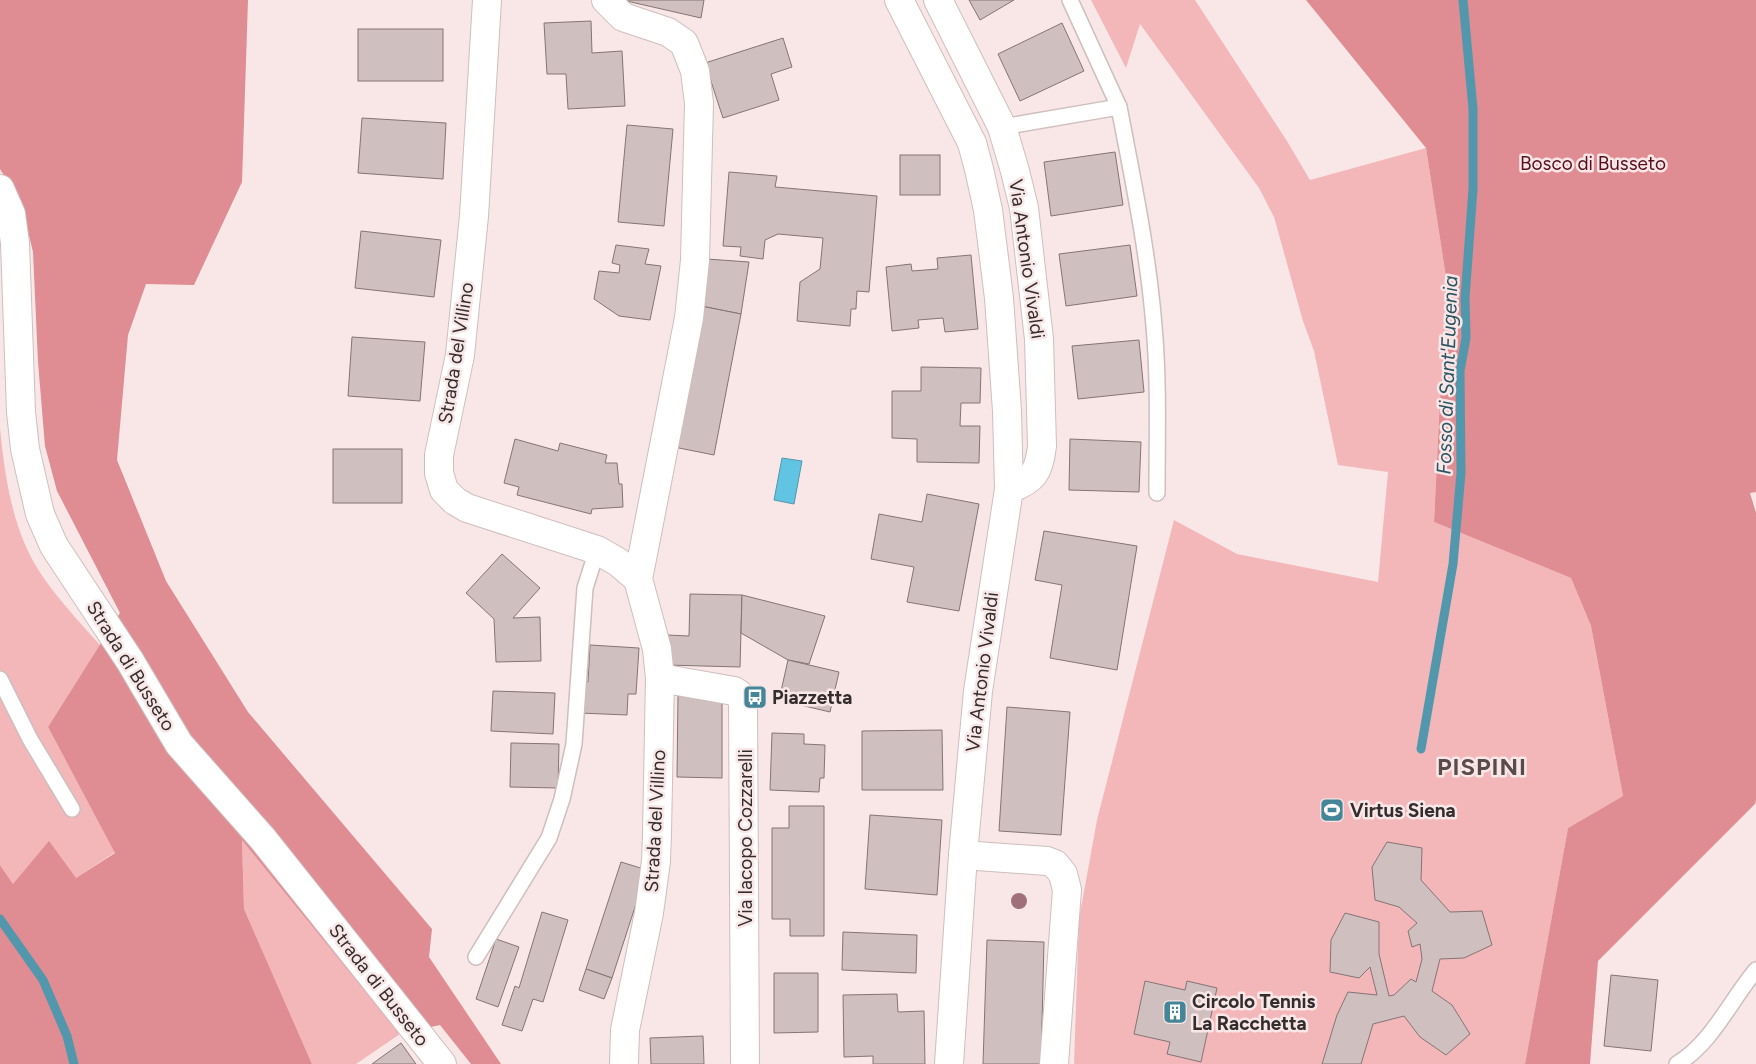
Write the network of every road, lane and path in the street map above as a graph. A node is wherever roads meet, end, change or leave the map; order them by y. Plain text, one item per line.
1 (487, 0) edge
2 (606, 0) edge
3 (899, 0) edge
4 (938, 0) edge
5 (1070, 0) edge
6 (1119, 107) junction
7 (1002, 128) junction
8 (0, 190) edge
9 (1009, 489) junction
10 (1157, 493) dead end
11 (597, 550) junction
12 (638, 579) junction
13 (660, 678) junction
14 (0, 679) edge
15 (72, 809) dead end
16 (962, 855) junction
17 (476, 957) dead end
18 (1756, 970) edge
19 (442, 1064) edge
20 (624, 1064) edge
21 (745, 1064) edge
22 (949, 1064) edge
23 (1054, 1064) edge
24 (1677, 1064) edge

1 - 11 street, Strada del Villino
2 - 12 street, Strada del Villino
3 - 9 street, Via Antonio Vivaldi
4 - 7 street, Via Antonio Vivaldi
5 - 6 lane
6 - 7 lane
6 - 10 lane
7 - 9 street, Via Antonio Vivaldi
8 - 19 street, Strada di Busseto
9 - 16 street, Via Antonio Vivaldi
11 - 12 street, Strada del Villino
11 - 17 lane
12 - 13 street, Strada del Villino
13 - 20 street, Strada del Villino
13 - 21 street, Via Iacopo Cozzarelli
14 - 15 lane
16 - 22 street, Via Antonio Vivaldi
16 - 23 street
18 - 24 lane

